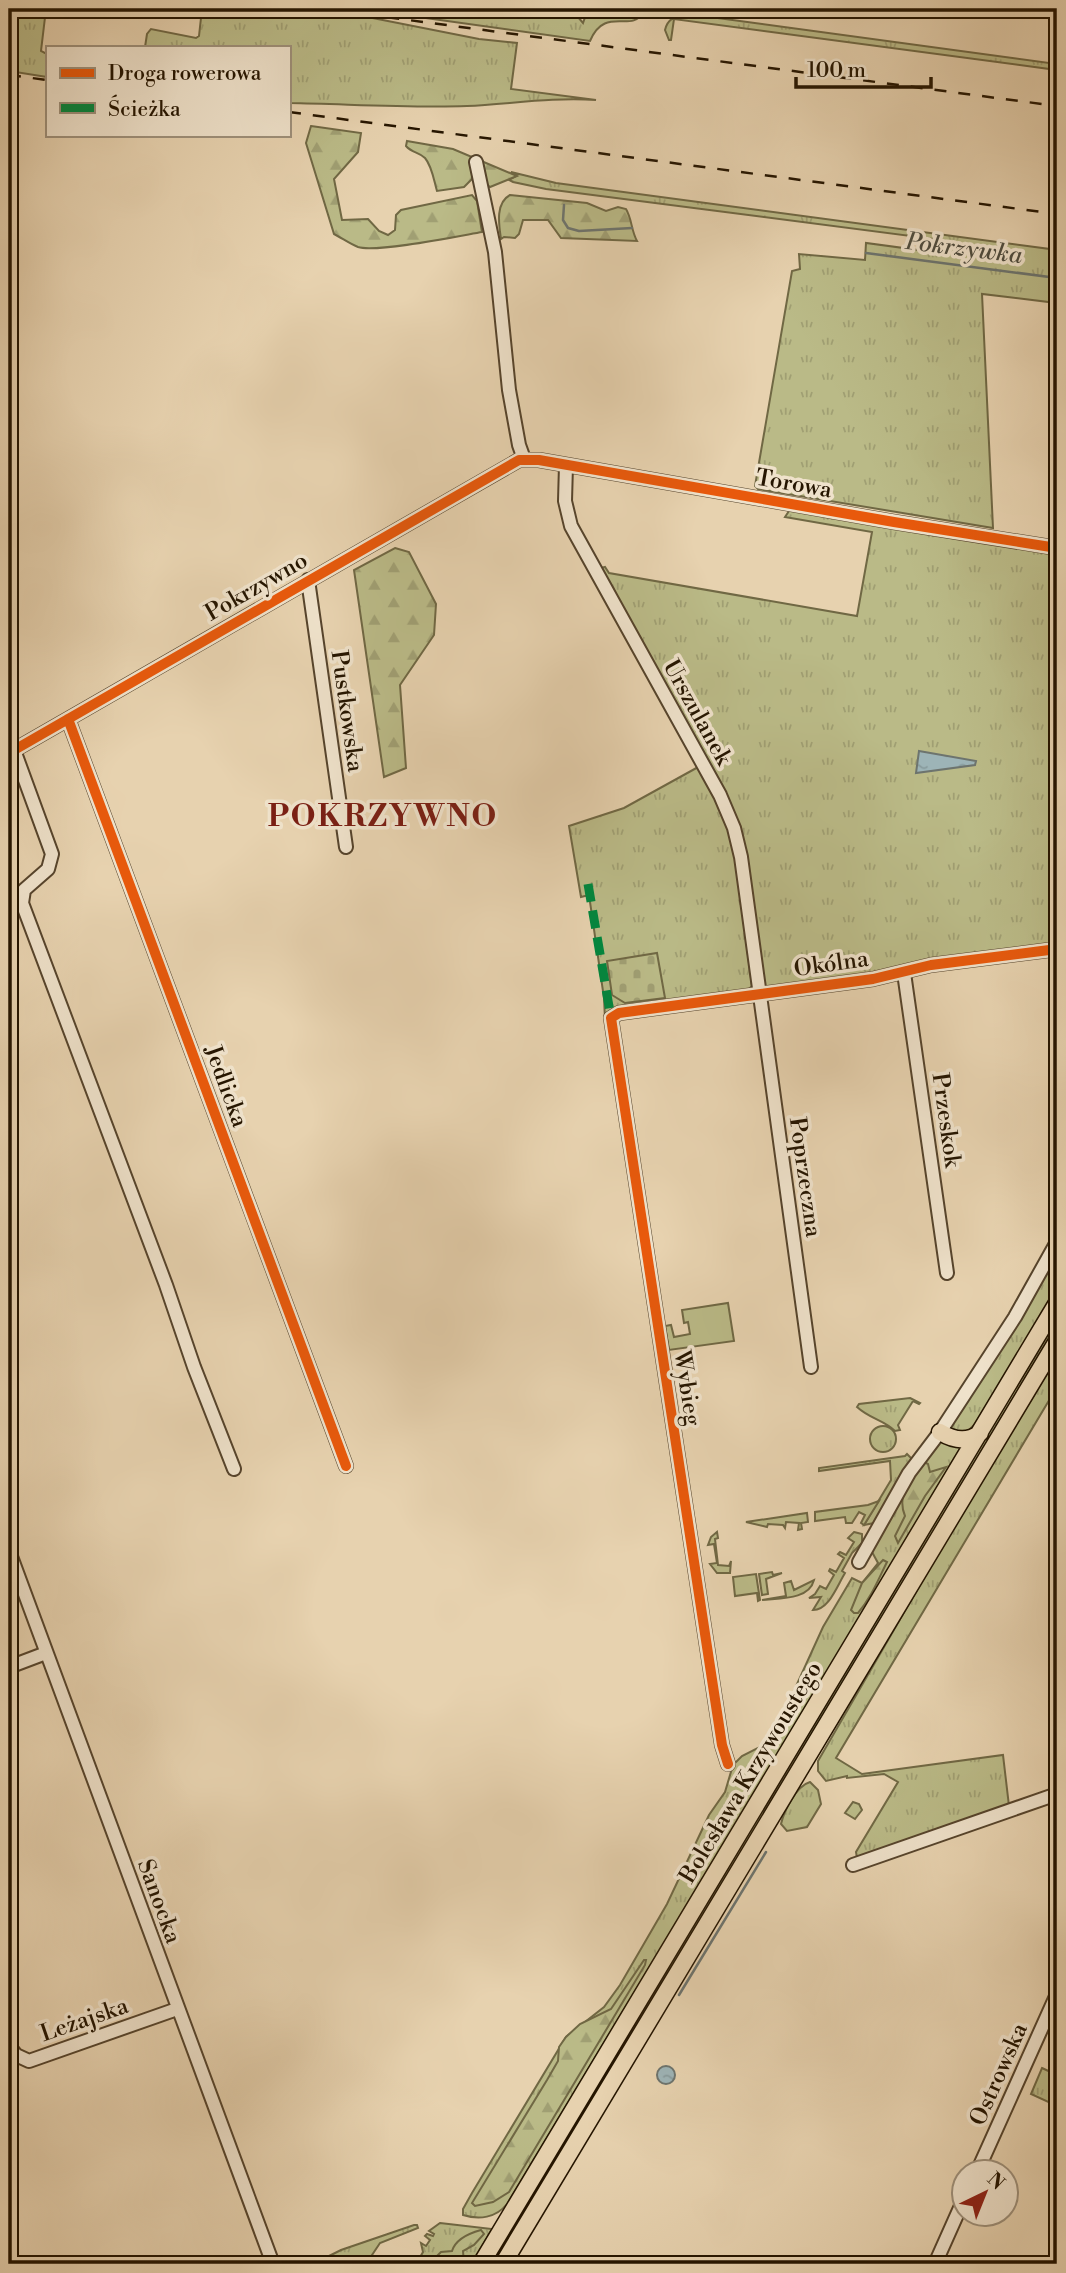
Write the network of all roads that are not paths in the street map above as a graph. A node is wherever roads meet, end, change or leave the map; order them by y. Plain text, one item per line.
1 (476, 162) dead end
2 (524, 459) junction
3 (566, 465) junction
4 (1057, 548) edge
5 (308, 580) junction
6 (68, 719) junction
7 (11, 751) edge
8 (346, 848) dead end
9 (1057, 949) edge
10 (904, 973) junction
11 (759, 993) junction
12 (611, 1018) joint
13 (1057, 1242) edge
14 (947, 1273) dead end
15 (1057, 1303) edge
16 (1057, 1341) edge
17 (811, 1367) dead end
18 (940, 1432) junction
19 (979, 1433) junction
20 (346, 1466) dead end
21 (234, 1469) dead end
22 (9, 1552) edge
23 (859, 1562) dead end
24 (46, 1653) junction
25 (9, 1667) edge
26 (729, 1764) dead end
27 (1057, 1794) edge
28 (853, 1865) dead end
29 (1057, 1994) edge
30 (177, 2009) junction
31 (9, 2046) edge
32 (983, 2158) edge
33 (951, 2228) edge
34 (273, 2264) edge
35 (481, 2264) edge
36 (503, 2264) edge
37 (935, 2264) edge

1 - 2 street
2 - 3 street, Torowa
2 - 5 street, Pokrzywno
3 - 4 street, Torowa
3 - 11 street, Urszulanek
5 - 6 street, Pokrzywno
5 - 8 street, Pustkowska
6 - 7 street, Pokrzywno
6 - 20 street, Jedlicka
7 - 21 street
9 - 10 street, Okólna
10 - 11 street, Okólna
10 - 14 street, Przeskok
11 - 12 street, Okólna
11 - 17 street, Poprzeczna
12 - 26 street, Wybieg
13 - 18 street
15 - 19 main road, Bolesława Krzywoustego
16 - 36 main road, Bolesława Krzywoustego
18 - 19 main road
18 - 23 street
19 - 35 main road, Bolesława Krzywoustego
22 - 24 street, Sanocka
24 - 25 street
24 - 30 street, Sanocka
27 - 28 street
29 - 32 street, Ostrowska
30 - 31 street, Leżajska
30 - 34 street, Sanocka
33 - 37 street

